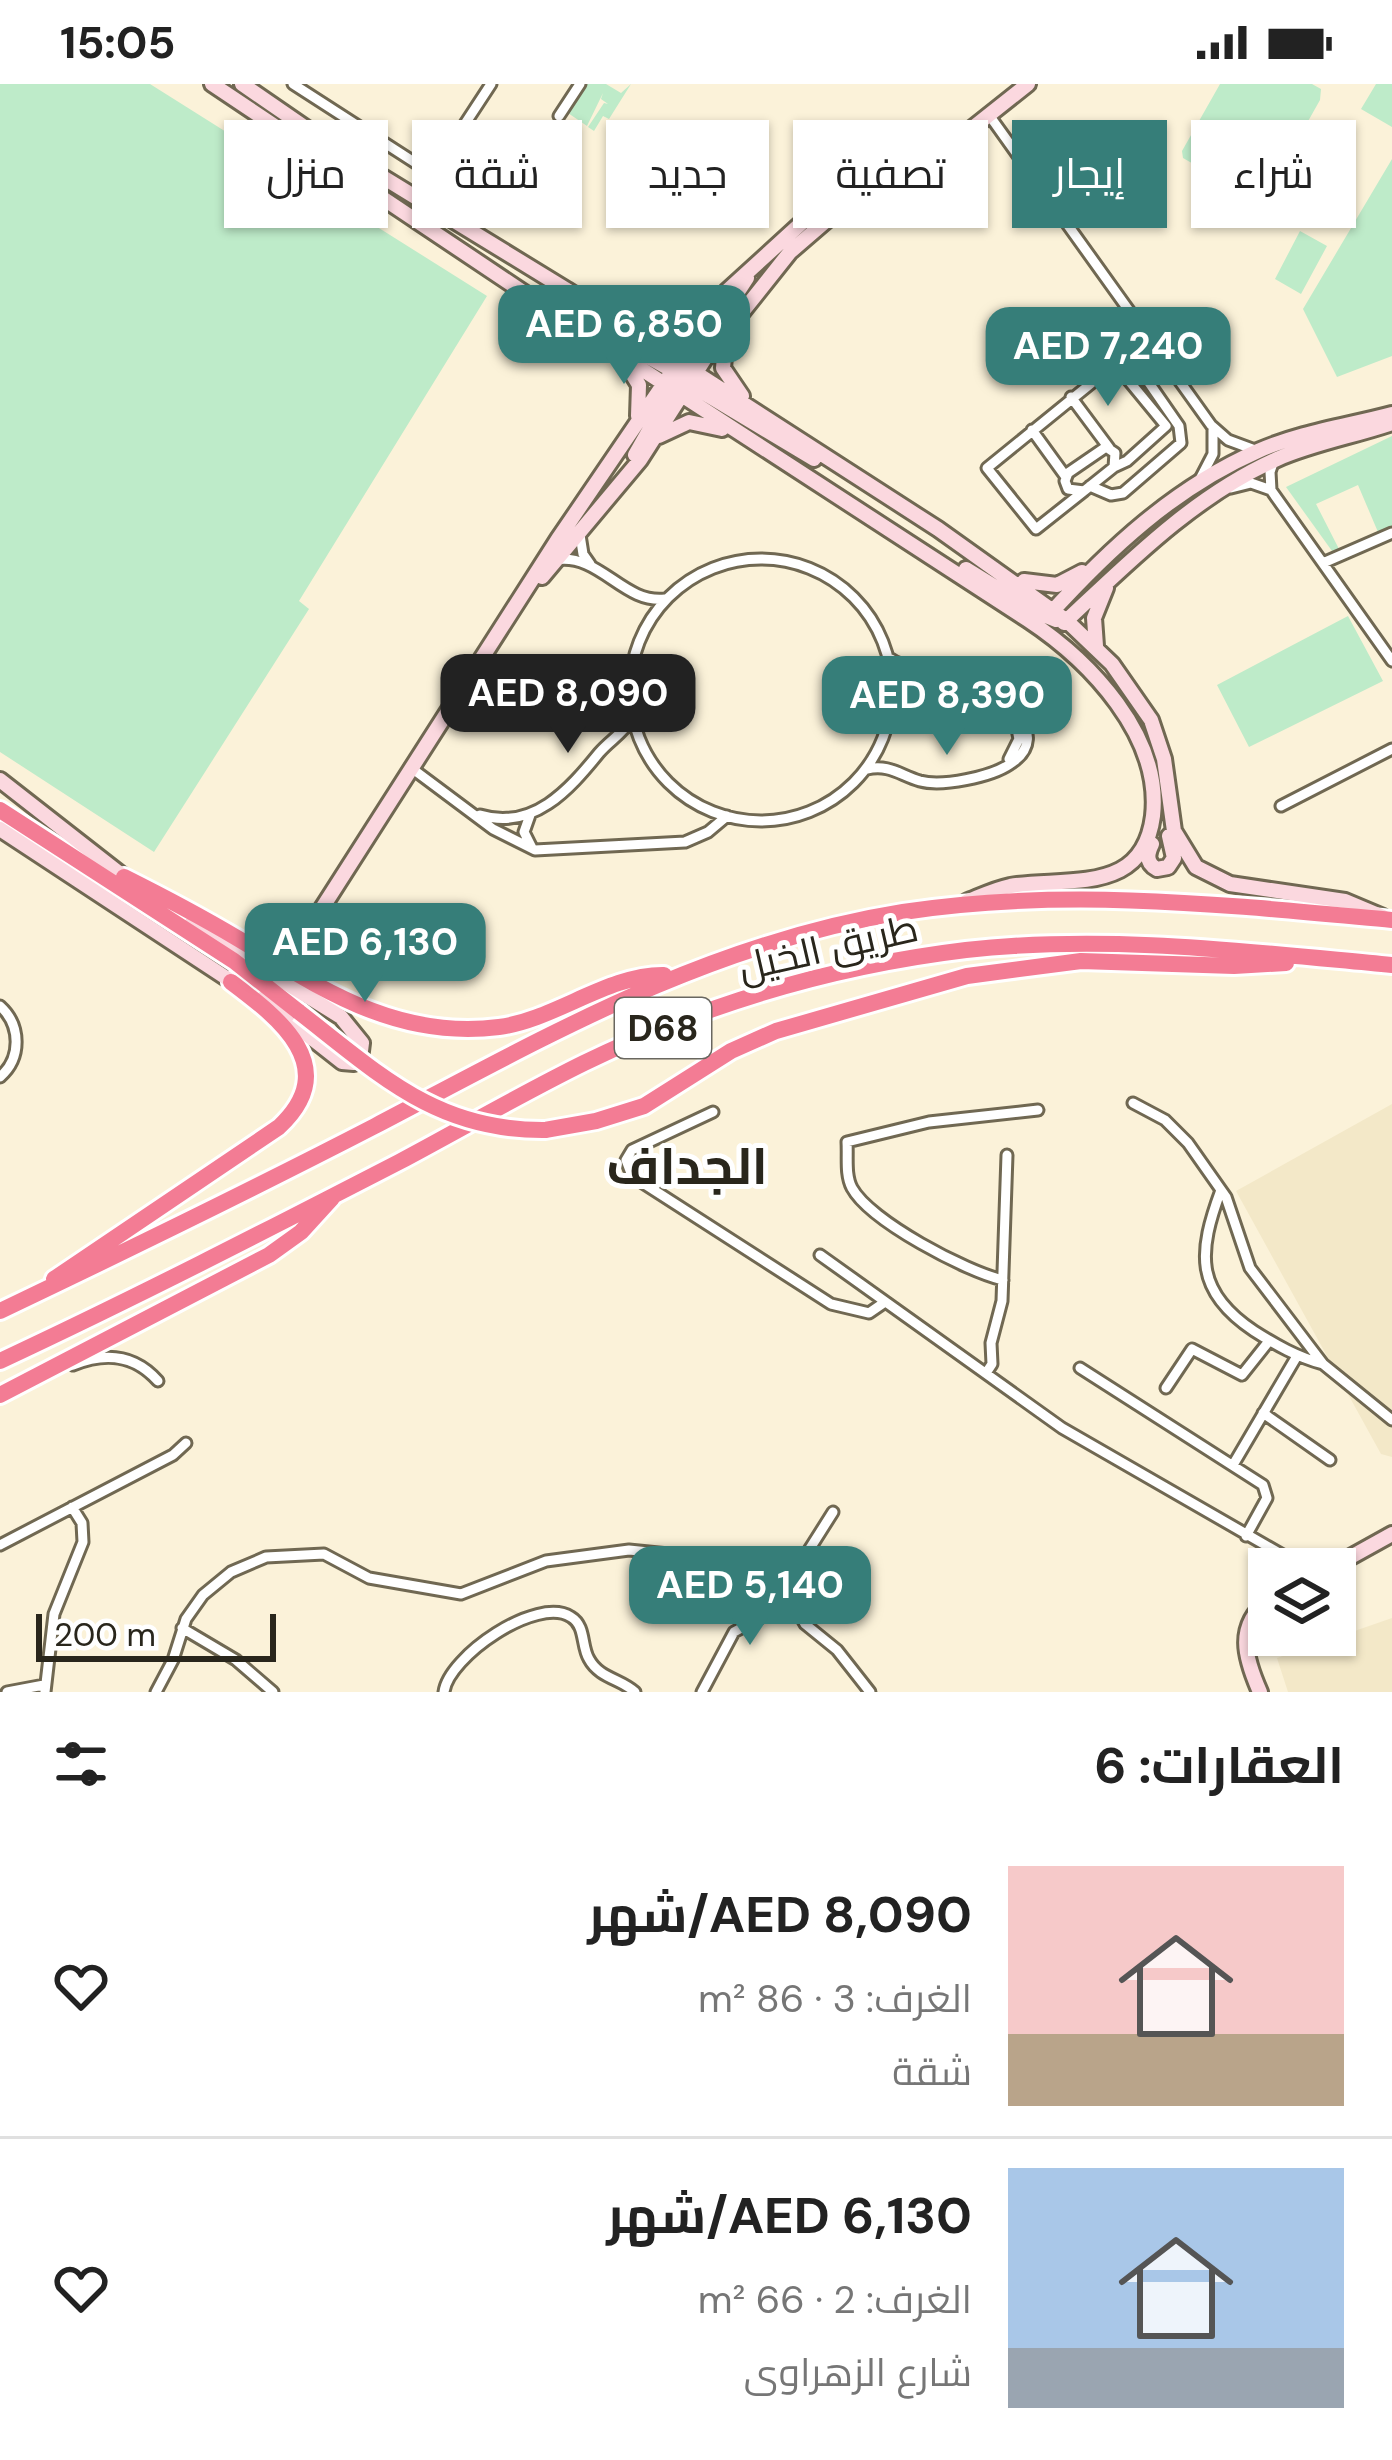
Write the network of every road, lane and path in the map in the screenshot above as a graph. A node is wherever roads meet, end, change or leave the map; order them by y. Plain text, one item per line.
1 (212, 84) edge
2 (242, 84) edge
3 (292, 84) edge
4 (491, 84) edge
5 (580, 84) edge
6 (1028, 84) edge
7 (559, 116) dead end
8 (991, 117) junction
9 (294, 120) edge
10 (342, 120) edge
11 (974, 120) edge
12 (986, 120) edge
13 (388, 149) edge
14 (388, 180) edge
15 (796, 228) edge
16 (754, 263) junction
17 (526, 294) junction
18 (708, 315) junction
19 (610, 318) junction
20 (730, 326) junction
21 (1153, 341) junction
22 (611, 349) junction
23 (680, 378) junction
24 (1071, 398) junction
25 (1392, 418) edge
26 (767, 420) junction
27 (1211, 424) junction
28 (634, 427) junction
29 (1032, 430) junction
30 (653, 441) junction
31 (753, 442) junction
32 (1109, 448) junction
33 (1259, 451) junction
34 (1274, 460) junction
35 (837, 465) junction
36 (1114, 467) junction
37 (630, 472) junction
38 (1103, 476) junction
39 (1066, 477) junction
40 (1197, 484) junction
41 (1087, 489) junction
42 (1221, 489) junction
43 (1271, 490) junction
44 (1107, 493) junction
45 (1392, 533) edge
46 (580, 535) junction
47 (556, 560) junction
48 (1102, 561) junction
49 (1323, 563) junction
50 (590, 564) junction
51 (1007, 576) junction
52 (1112, 577) junction
53 (523, 597) junction
54 (640, 597) junction
55 (665, 599) junction
56 (1067, 621) junction
57 (648, 622) junction
58 (1047, 623) junction
59 (1096, 646) junction
60 (888, 655) junction
61 (1392, 661) edge
62 (910, 667) junction
63 (893, 684) junction
64 (633, 717) junction
65 (881, 745) junction
66 (1392, 749) edge
67 (892, 768) junction
68 (867, 769) junction
69 (408, 770) junction
70 (0, 780) edge
71 (0, 792) edge
72 (1161, 802) junction
73 (1281, 806) dead end
74 (0, 810) edge
75 (470, 811) junction
76 (530, 815) junction
77 (727, 816) junction
78 (51, 821) junction
79 (0, 829) edge
80 (0, 843) edge
81 (535, 850) junction
82 (38, 854) junction
83 (124, 877) junction
84 (962, 904) junction
85 (1390, 920) edge
86 (311, 924) junction
87 (232, 935) junction
88 (1316, 958) junction
89 (1392, 965) edge
90 (670, 976) junction
91 (231, 982) junction
92 (326, 993) junction
93 (0, 1006) edge
94 (0, 1077) edge
95 (1133, 1102) dead end
96 (1038, 1110) dead end
97 (713, 1112) dead end
98 (1007, 1155) dead end
99 (1221, 1190) junction
100 (336, 1193) junction
101 (820, 1255) dead end
102 (1003, 1280) junction
103 (46, 1289) junction
104 (885, 1302) junction
105 (0, 1311) edge
106 (1269, 1340) junction
107 (1297, 1356) junction
108 (0, 1360) edge
109 (1323, 1364) junction
110 (1080, 1368) dead end
111 (986, 1373) junction
112 (40, 1376) junction
113 (158, 1381) dead end
114 (1166, 1388) dead end
115 (0, 1395) edge
116 (1263, 1413) junction
117 (1392, 1420) edge
118 (187, 1443) dead end
119 (1330, 1460) dead end
120 (1233, 1465) junction
121 (72, 1508) junction
122 (833, 1512) dead end
123 (1392, 1534) edge
124 (1246, 1536) junction
125 (0, 1545) edge
126 (1268, 1548) edge
127 (809, 1550) junction
128 (1356, 1554) edge
129 (766, 1575) junction
130 (791, 1598) junction
131 (182, 1628) junction
132 (1252, 1656) edge
133 (44, 1689) edge
134 (7, 1692) edge
135 (156, 1692) edge
136 (273, 1692) edge
137 (445, 1692) edge
138 (634, 1692) edge
139 (702, 1692) edge
140 (870, 1692) edge
141 (1264, 1692) edge

1 - 17 main road
2 - 9 main road
3 - 10 street
4 - 13 street
5 - 7 street
6 - 8 main road
6 - 11 main road
8 - 12 main road
8 - 20 main road
8 - 21 street
14 - 19 main road
15 - 16 main road
16 - 18 main road
16 - 23 main road
17 - 22 main road
17 - 23 main road
18 - 19 main road
18 - 23 main road
19 - 23 main road
20 - 23 main road
20 - 26 main road
21 - 27 street
21 - 44 street
22 - 23 main road
22 - 28 main road
23 - 26 main road
23 - 28 main road
23 - 30 main road
23 - 31 main road
23 - 35 main road
23 - 37 main road
24 - 29 street
24 - 32 street
24 - 36 street
25 - 33 main road
25 - 34 main road
26 - 35 main road
27 - 33 street
27 - 40 street
28 - 53 main road
29 - 39 street
29 - 41 street
30 - 31 main road
30 - 37 main road
31 - 58 main road
32 - 36 street
32 - 39 street
33 - 40 main road
34 - 42 main road
34 - 43 street
35 - 51 main road
36 - 38 street
37 - 46 main road
38 - 41 street
38 - 44 street
39 - 41 street
40 - 48 main road
41 - 44 street
42 - 43 street
42 - 52 main road
43 - 49 street
45 - 49 street
46 - 47 main road
46 - 50 street
47 - 50 street
47 - 53 main road
48 - 51 main road
48 - 58 main road
49 - 61 street
50 - 54 street
51 - 58 main road
52 - 56 main road
52 - 59 main road
53 - 69 main road
54 - 55 street
54 - 57 street
55 - 57 street
55 - 60 street
56 - 58 main road
56 - 58 main road
56 - 59 main road
57 - 64 street
58 - 72 main road
59 - 72 main road
60 - 62 street
60 - 63 street
62 - 63 street
62 - 67 street
63 - 65 street
64 - 76 street
64 - 77 street
65 - 67 street
65 - 68 street
66 - 73 street
67 - 68 street
68 - 77 street
69 - 75 street
69 - 86 main road
70 - 78 main road
71 - 78 main road
72 - 84 main road
72 - 85 main road
74 - 88 highway, bridge
75 - 76 street
75 - 81 street
76 - 81 street
77 - 81 street
78 - 83 main road
79 - 82 main road
80 - 82 main road
82 - 91 main road
83 - 87 highway
83 - 91 main road
84 - 85 highway, طريق الخيل / D68
84 - 90 highway, طريق الخيل / D68
86 - 87 main road
86 - 92 main road
87 - 92 highway
88 - 89 highway, طريق الخيل / D68
88 - 100 highway, طريق الخيل / D68
90 - 92 highway
90 - 103 highway, طريق الخيل / D68
91 - 103 highway
93 - 94 street
95 - 99 street
96 - 102 street
97 - 104 street
98 - 102 street
99 - 106 street
99 - 109 street
100 - 108 highway, طريق الخيل / D68
100 - 112 highway
101 - 104 street
102 - 111 street
103 - 105 highway, طريق الخيل / D68
104 - 111 street
106 - 107 street
106 - 114 street
107 - 109 street
107 - 116 street
109 - 117 street
110 - 120 street
111 - 124 street
112 - 113 street
112 - 115 highway
116 - 119 street
116 - 120 street
118 - 121 street
120 - 124 street
121 - 125 street
121 - 133 street
122 - 127 street
123 - 128 main road
124 - 126 street
127 - 129 street
127 - 130 street
129 - 130 street
129 - 131 street
130 - 139 street
130 - 140 street
131 - 135 street
131 - 136 street
132 - 141 main road
133 - 134 street
137 - 138 street

